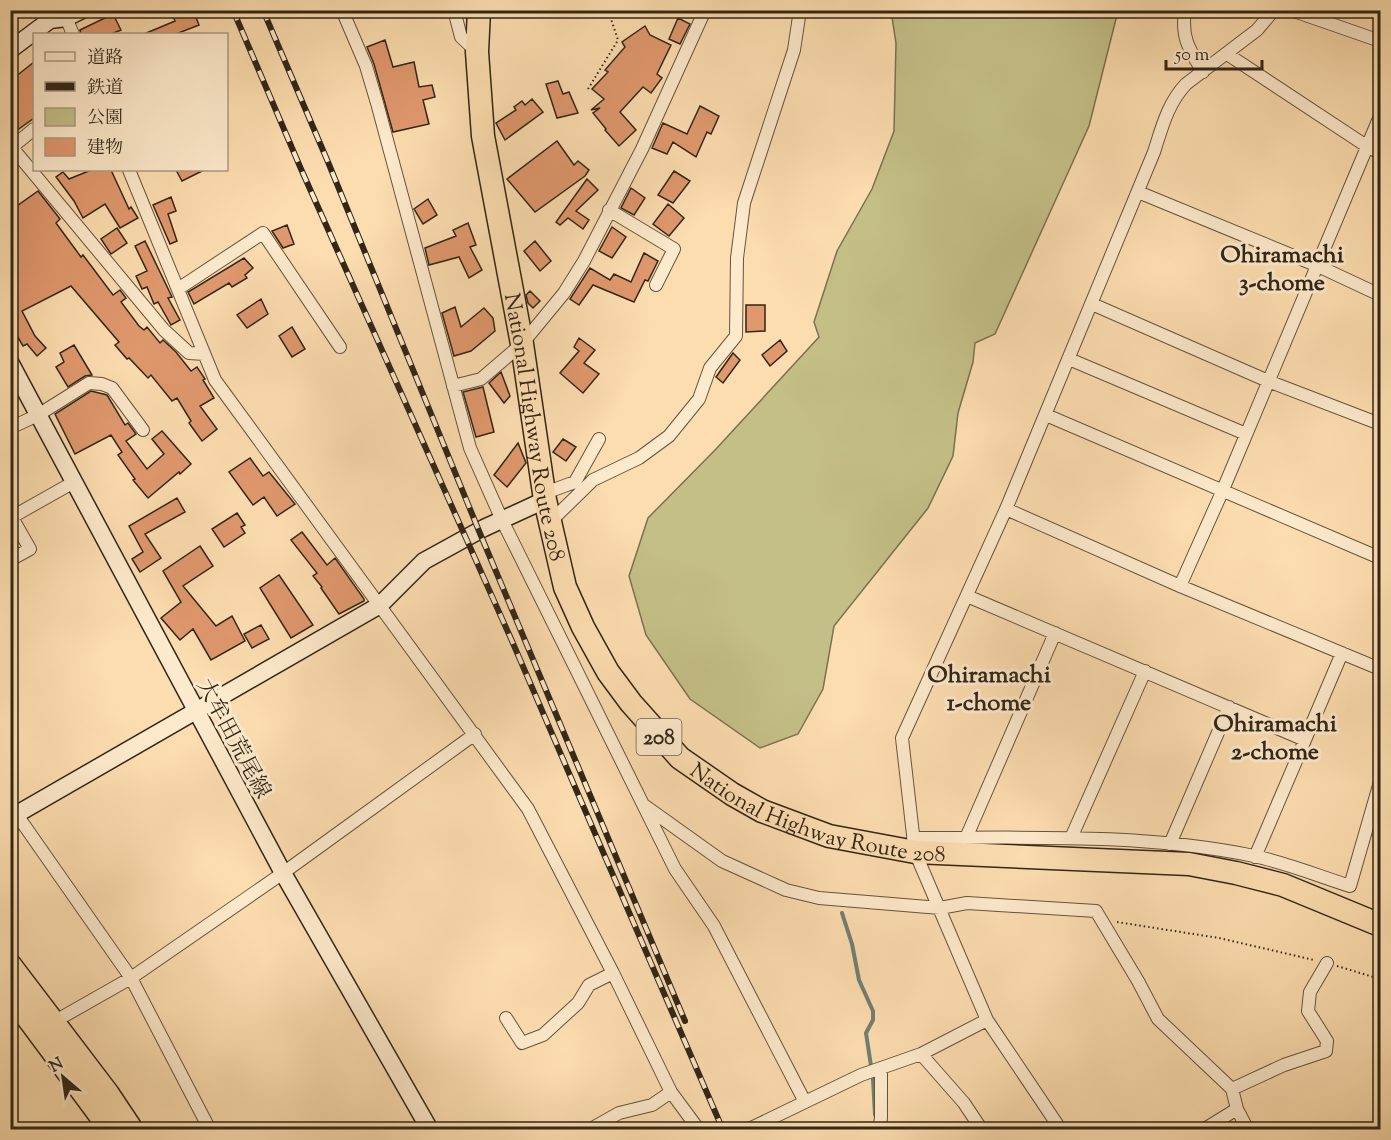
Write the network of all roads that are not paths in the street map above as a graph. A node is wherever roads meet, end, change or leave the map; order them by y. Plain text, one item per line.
1 (82, 10) edge
2 (342, 10) edge
3 (454, 10) edge
4 (479, 10) edge
5 (705, 10) edge
6 (800, 10) edge
7 (1185, 10) edge
8 (1274, 10) edge
9 (1291, 10) edge
10 (54, 16) edge
11 (72, 33) edge
12 (1380, 41) edge
13 (10, 50) edge
14 (477, 52) junction
15 (1227, 54) junction
16 (1203, 72) junction
17 (1380, 116) edge
18 (33, 130) edge
19 (11, 146) edge
20 (1368, 147) junction
21 (1380, 153) edge
22 (129, 171) edge
23 (1138, 192) junction
24 (609, 210) junction
25 (1318, 266) junction
26 (656, 285) dead end
27 (178, 289) junction
28 (1380, 295) edge
29 (1092, 304) junction
30 (522, 344) junction
31 (340, 347) dead end
32 (204, 354) junction
33 (1069, 359) junction
34 (10, 362) edge
35 (1268, 381) junction
36 (453, 386) junction
37 (38, 415) junction
38 (1046, 415) junction
39 (1380, 424) edge
40 (10, 428) edge
41 (143, 430) dead end
42 (1246, 434) junction
43 (599, 440) dead end
44 (74, 482) junction
45 (1222, 492) junction
46 (545, 496) junction
47 (1006, 509) junction
48 (11, 516) edge
49 (502, 520) junction
50 (550, 522) junction
51 (1380, 558) edge
52 (10, 560) edge
53 (1180, 586) junction
54 (967, 596) junction
55 (380, 605) junction
56 (1055, 633) junction
57 (1342, 653) junction
58 (1380, 669) edge
59 (1145, 670) junction
60 (1229, 707) junction
61 (195, 711) junction
62 (475, 734) junction
63 (1305, 740) junction
64 (1380, 782) edge
65 (642, 803) junction
66 (13, 812) edge
67 (966, 838) junction
68 (1071, 838) junction
69 (1170, 844) junction
70 (914, 845) junction
71 (1255, 857) junction
72 (283, 873) junction
73 (940, 908) junction
74 (1380, 925) edge
75 (1327, 963) road end
76 (10, 965) edge
77 (613, 973) junction
78 (131, 978) junction
79 (10, 994) edge
80 (506, 1017) dead end
81 (987, 1020) junction
82 (46, 1027) junction
83 (921, 1054) junction
84 (881, 1068) junction
85 (1232, 1089) junction
86 (671, 1092) junction
87 (805, 1102) junction
88 (1237, 1108) junction
89 (111, 1130) edge
90 (132, 1130) edge
91 (210, 1130) edge
92 (430, 1130) edge
93 (589, 1130) edge
94 (699, 1130) edge
95 (747, 1130) edge
96 (879, 1130) edge
97 (982, 1130) edge
98 (1061, 1130) edge
99 (1203, 1130) edge
100 (1248, 1130) edge

1 - 10 main road
2 - 36 street
3 - 14 street
4 - 14 highway, National Highway Route 208 / 208
5 - 24 street
6 - 50 street
7 - 16 street
8 - 15 street
9 - 12 street
10 - 11 street
10 - 13 main road
14 - 30 highway, National Highway Route 208 / 208
15 - 16 street
15 - 20 street
16 - 23 street
17 - 20 street
18 - 19 street
19 - 32 street
20 - 21 street
20 - 25 street
22 - 27 street
23 - 25 street
23 - 29 street
24 - 26 street
24 - 30 street
25 - 28 street
25 - 35 street
27 - 31 street
27 - 32 street
29 - 33 street
29 - 35 street
30 - 36 street
30 - 46 highway, National Highway Route 208 / 208
32 - 55 street
33 - 38 street
33 - 42 street
34 - 37 main road, 大牟田荒尾線
35 - 39 street
35 - 42 street
36 - 49 street
37 - 40 street
37 - 41 street
37 - 44 main road, 大牟田荒尾線
38 - 45 street
38 - 47 street
42 - 45 street
43 - 46 street
44 - 48 street
44 - 61 main road, 大牟田荒尾線
45 - 51 street
45 - 53 street
46 - 49 main road
46 - 50 highway, National Highway Route 208 / 208
47 - 53 street
47 - 54 street
48 - 52 street
49 - 55 main road
49 - 65 street
50 - 70 highway, National Highway Route 208 / 208
53 - 57 street
54 - 56 street
54 - 70 street
55 - 61 main road
55 - 62 street
56 - 59 street
56 - 67 street
57 - 58 street
57 - 63 street
59 - 60 street
59 - 68 street
60 - 63 street
60 - 69 street
61 - 66 main road
61 - 72 main road, 大牟田荒尾線
62 - 72 street
62 - 77 street
63 - 71 street
64 - 71 street
65 - 73 street
65 - 87 street
66 - 78 street
67 - 68 street
67 - 70 street
68 - 69 street
69 - 71 street
70 - 73 street
70 - 74 highway, National Highway Route 208 / 208
72 - 78 street
72 - 92 main road, 大牟田荒尾線
73 - 81 street
73 - 85 street
75 - 85 street
76 - 82 highway
77 - 80 street
77 - 86 street
78 - 82 street
78 - 91 street
79 - 82 highway
81 - 83 street
81 - 98 street
82 - 89 highway
82 - 90 highway
83 - 84 street
83 - 97 street
84 - 87 street
84 - 96 street
85 - 88 street
86 - 93 street
86 - 94 street
87 - 95 street
88 - 99 street
88 - 100 street

